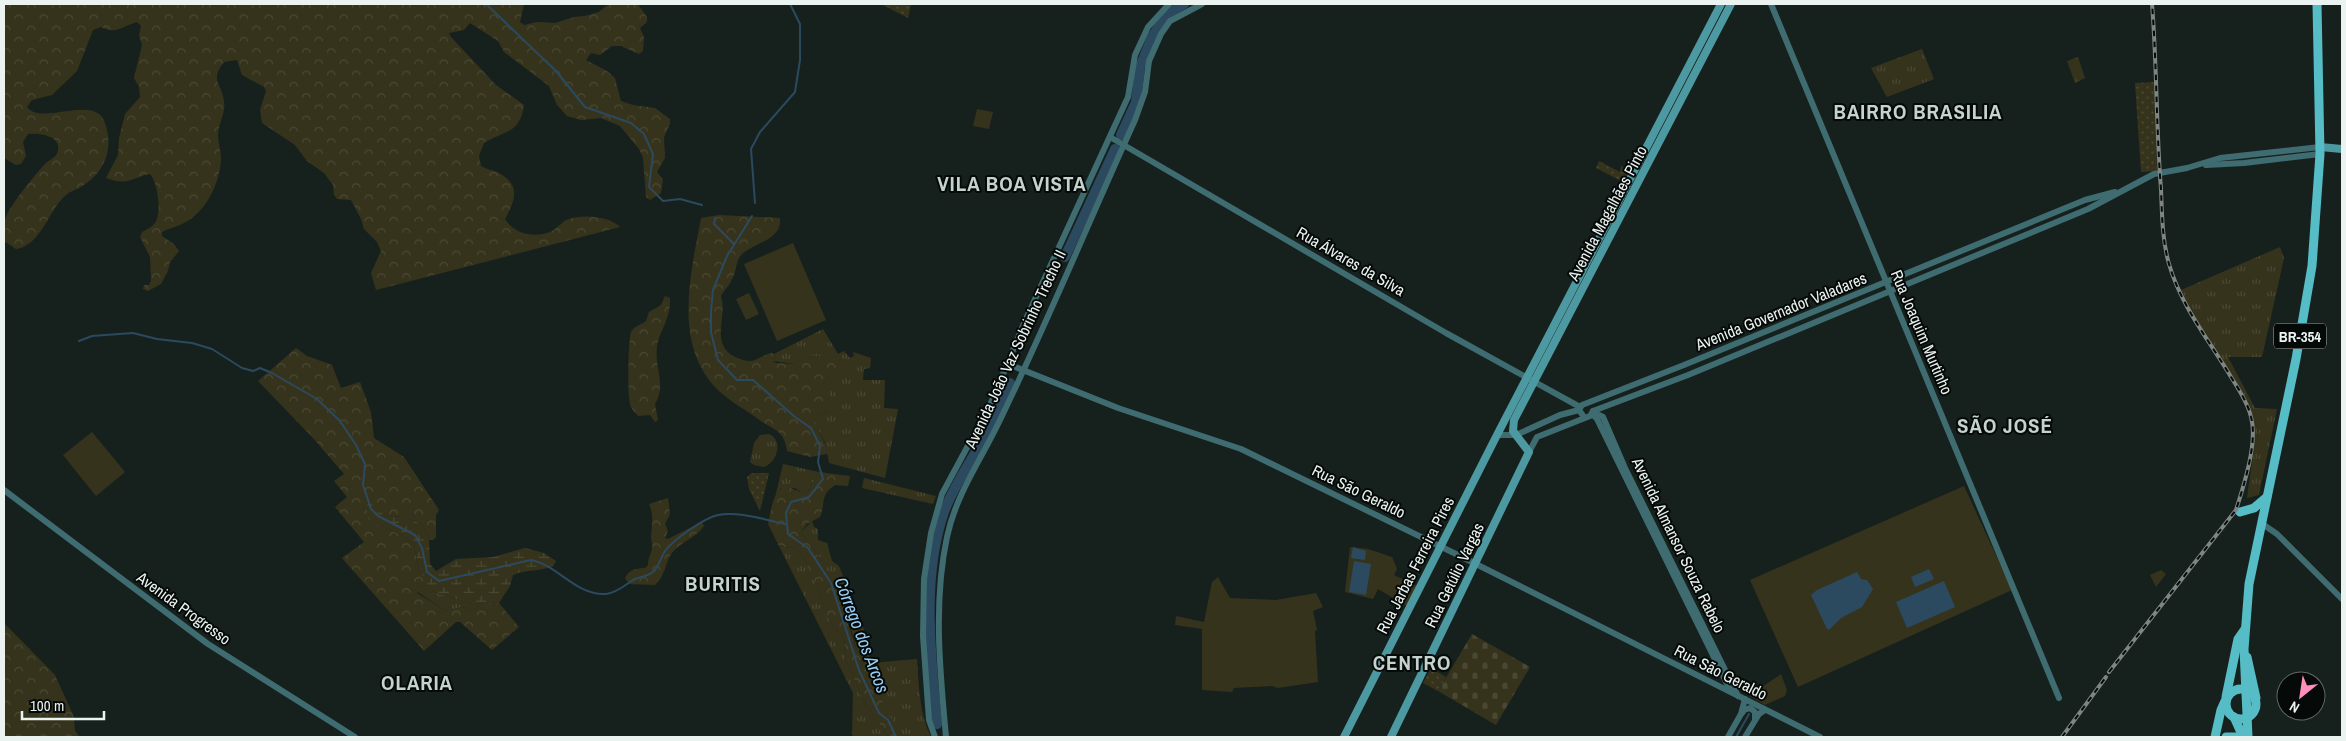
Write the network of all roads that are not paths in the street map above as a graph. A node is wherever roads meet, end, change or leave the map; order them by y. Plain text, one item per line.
1 (1169, 4) edge
2 (1202, 4) edge
3 (1721, 4) edge
4 (1731, 4) edge
5 (1771, 4) edge
6 (2317, 4) edge
7 (1112, 138) junction
8 (1123, 144) junction
9 (2342, 149) edge
10 (2320, 150) junction
11 (2123, 189) junction
12 (1886, 282) junction
13 (1579, 288) junction
14 (1890, 291) junction
15 (1008, 364) junction
16 (1684, 366) junction
17 (1023, 370) junction
18 (1688, 375) junction
19 (1530, 380) junction
20 (1588, 404) junction
21 (1579, 408) junction
22 (1592, 412) junction
23 (1584, 417) junction
24 (1498, 434) junction
25 (1516, 435) junction
26 (1528, 452) junction
27 (4, 490) edge
28 (2267, 497) junction
29 (2240, 512) dead end
30 (2262, 523) junction
31 (1440, 546) junction
32 (1475, 563) junction
33 (2342, 599) edge
34 (2245, 628) junction
35 (2244, 649) junction
36 (2245, 689) junction
37 (1731, 692) junction
38 (1741, 697) junction
39 (2060, 698) dead end
40 (2226, 699) junction
41 (2256, 699) junction
42 (1765, 710) junction
43 (1741, 714) junction
44 (2233, 716) junction
45 (2250, 717) junction
46 (1754, 722) junction
47 (945, 728) junction
48 (932, 730) junction
49 (355, 737) edge
50 (935, 737) edge
51 (946, 737) edge
52 (1344, 737) edge
53 (1392, 737) edge
54 (1728, 737) edge
55 (1745, 737) edge
56 (1820, 737) edge
57 (2215, 737) edge
58 (2220, 737) edge
59 (2226, 737) edge
60 (2239, 737) edge
61 (2243, 737) edge
62 (2248, 737) edge
63 (2252, 737) edge

1 - 7 street
2 - 8 street, Avenida João Vaz Sobrinho Trecho II
3 - 13 main road, Avenida Magalhães Pinto
4 - 13 main road, Avenida Magalhães Pinto
5 - 12 street, Rua Joaquim Murtinho
6 - 10 main road, BR-354
7 - 8 street, Rua Álvares da Silva
7 - 15 street
8 - 17 street, Avenida João Vaz Sobrinho Trecho II
8 - 19 street, Rua Álvares da Silva
9 - 10 main road
10 - 11 street, Avenida Governador Valadares
10 - 28 main road, BR-354
11 - 12 street, Avenida Governador Valadares
11 - 14 street, Avenida Governador Valadares
12 - 14 street, Rua Joaquim Murtinho
12 - 16 street, Avenida Governador Valadares
13 - 19 main road, Avenida Magalhães Pinto
14 - 18 street, Avenida Governador Valadares
14 - 39 street, Rua Joaquim Murtinho
15 - 17 street, Rua São Geraldo
15 - 48 street
16 - 18 street
16 - 20 street, Avenida Governador Valadares
17 - 31 street, Rua São Geraldo
17 - 47 street, Avenida João Vaz Sobrinho Trecho II
18 - 22 street, Avenida Governador Valadares
19 - 21 street, Rua Álvares da Silva
19 - 24 main road, Avenida Magalhães Pinto
19 - 25 main road, Avenida Magalhães Pinto
20 - 21 street, Avenida Governador Valadares
20 - 22 street
21 - 23 street
21 - 25 street
22 - 23 street, Avenida Governador Valadares
22 - 37 street, Avenida Almansor Souza Rabelo
22 - 38 street, Avenida Almansor Souza Rabelo
23 - 26 street, Rua Getúlio Vargas
24 - 25 street
24 - 31 main road, Rua Jarbas Ferreira Pires
25 - 26 main road
26 - 32 main road, Rua Getúlio Vargas
27 - 49 street, Avenida Progresso
28 - 29 main road
28 - 30 main road, BR-354
30 - 33 street
30 - 34 main road, BR-354
31 - 32 street, Rua São Geraldo
31 - 52 main road, Rua Jarbas Ferreira Pires
32 - 37 street, Rua São Geraldo
32 - 53 main road, Rua Getúlio Vargas
34 - 35 main road, BR-354
34 - 40 main road
35 - 36 main road, BR-354
35 - 41 main road
36 - 40 main road
36 - 41 main road
36 - 45 main road, BR-354
37 - 38 street, Rua São Geraldo
38 - 42 street, Rua São Geraldo
38 - 43 street
40 - 44 main road
40 - 57 main road
41 - 45 main road
42 - 46 street
42 - 56 street, Rua São Geraldo
43 - 46 street
43 - 54 street
44 - 45 main road
44 - 58 main road
44 - 61 main road
45 - 62 main road, BR-354
45 - 63 main road
46 - 55 street
47 - 48 street
47 - 51 street, Avenida João Vaz Sobrinho Trecho II
48 - 50 street
59 - 60 main road

